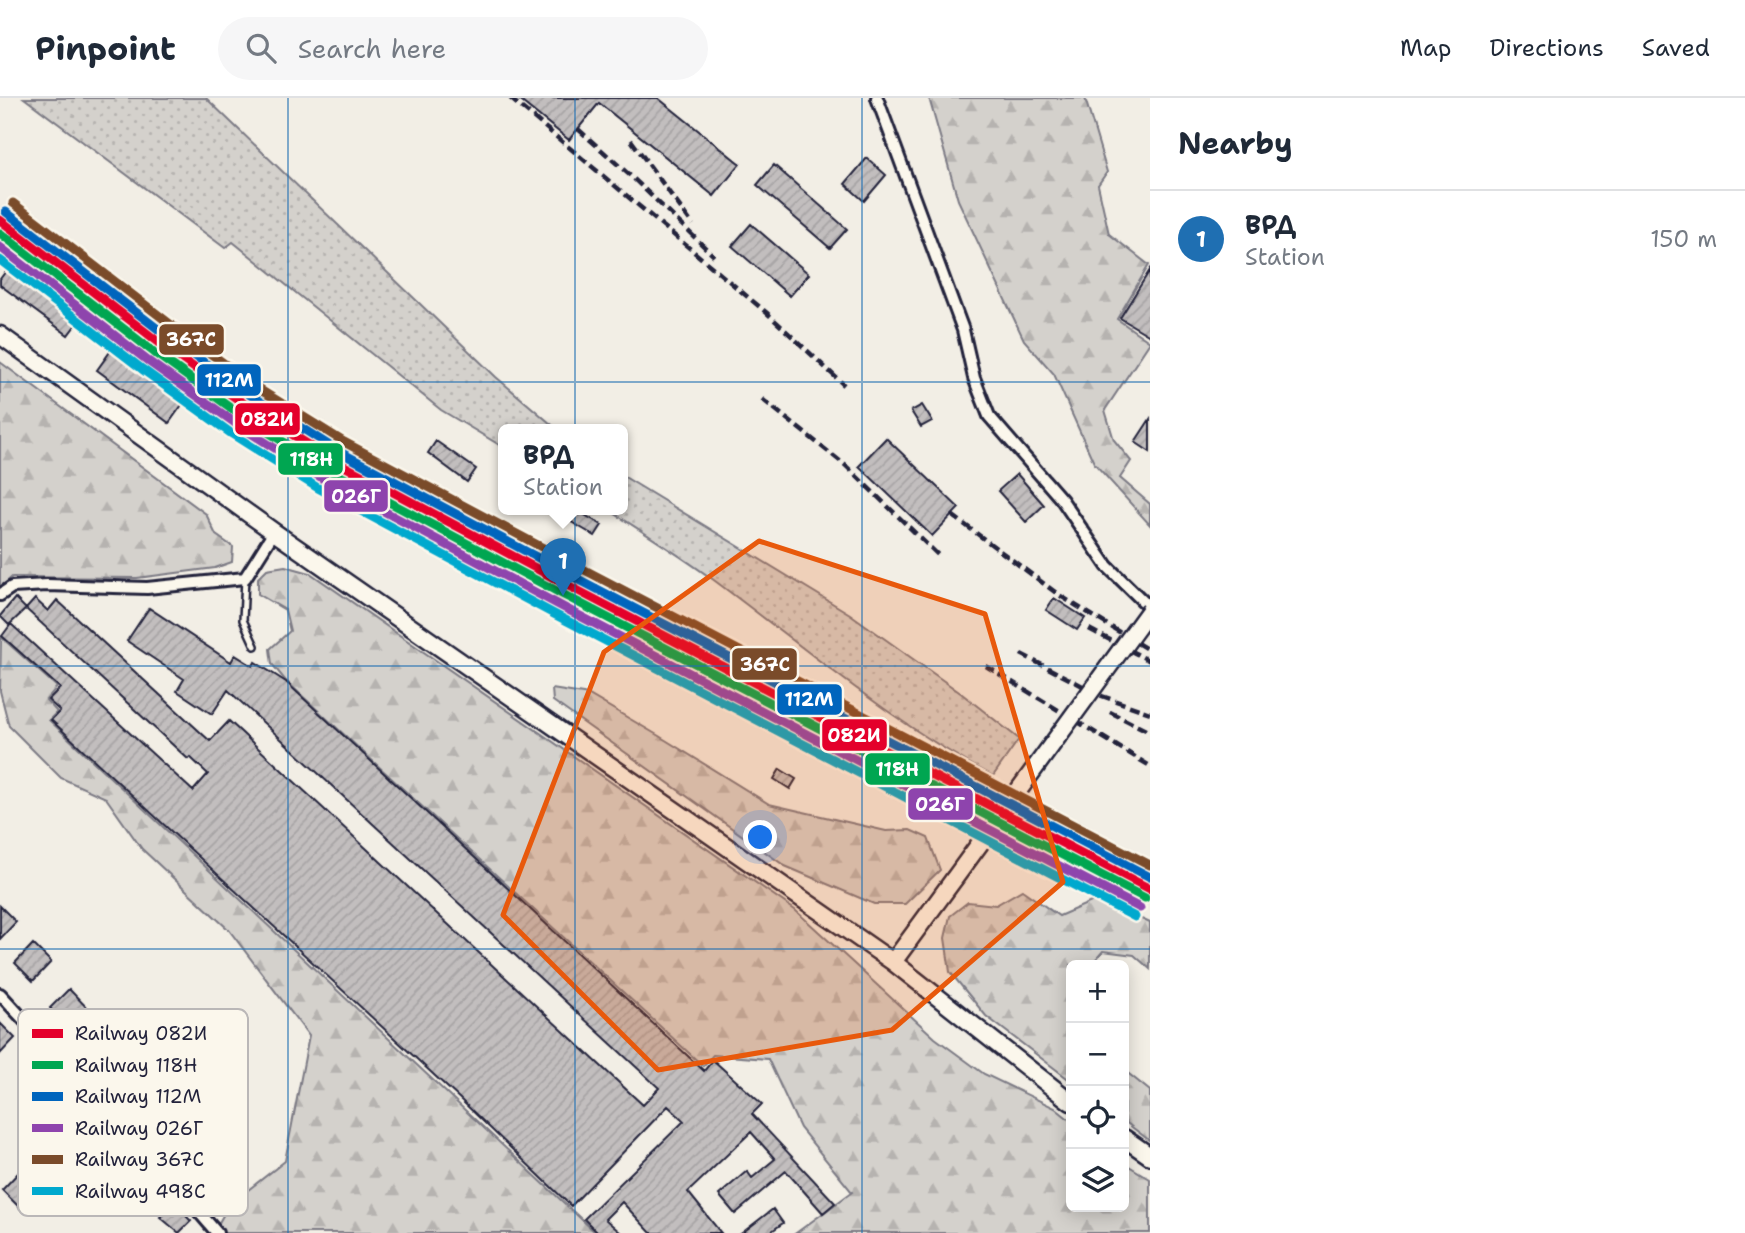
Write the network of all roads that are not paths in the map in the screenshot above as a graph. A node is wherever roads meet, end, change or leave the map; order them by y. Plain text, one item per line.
1 (877, 98) edge
2 (0, 335) edge
3 (274, 533) junction
4 (245, 578) junction
5 (0, 595) edge
6 (1150, 609) edge
7 (255, 646) dead end
8 (893, 962) junction
9 (0, 994) edge
10 (18, 1013) edge
11 (1066, 1098) edge
12 (1129, 1141) edge
13 (1150, 1156) edge
14 (202, 1216) edge
15 (217, 1233) edge

1 - 6 street
2 - 3 street
3 - 4 street
3 - 8 street
4 - 5 street
4 - 7 lane
6 - 8 street, bridge
8 - 11 street
9 - 10 street
12 - 13 street
14 - 15 street

